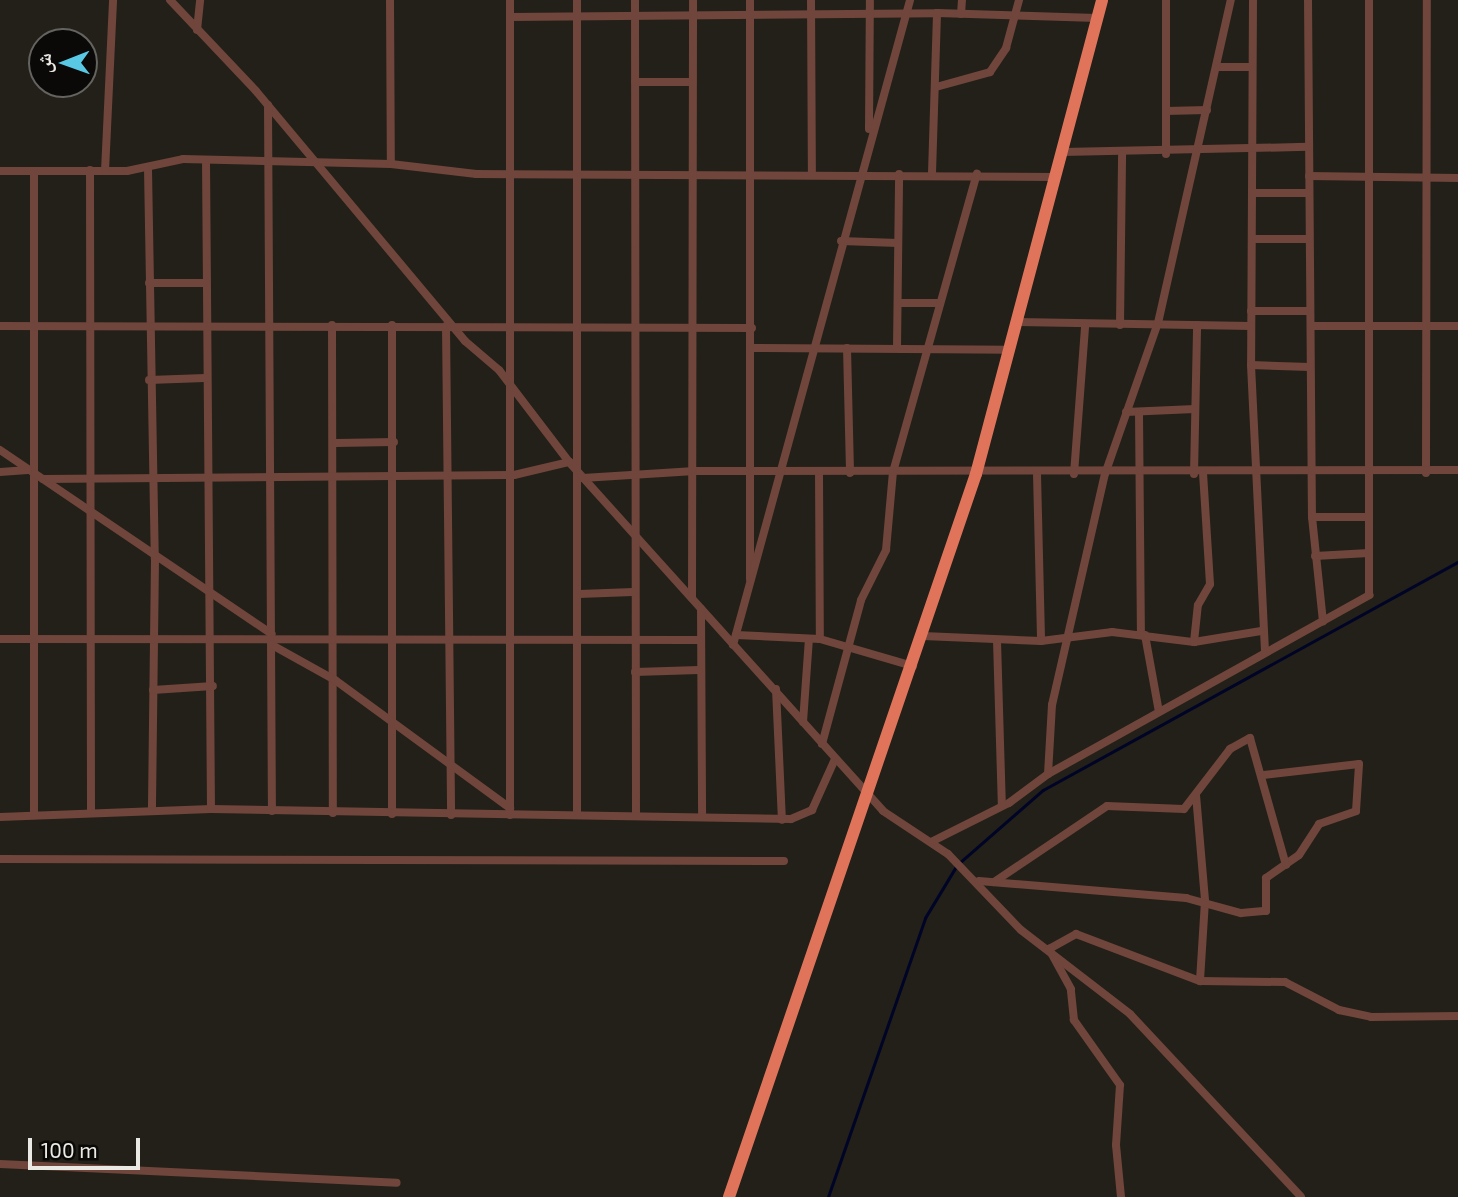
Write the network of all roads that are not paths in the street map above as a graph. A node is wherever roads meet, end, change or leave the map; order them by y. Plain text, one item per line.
1 (113, 0) edge
2 (170, 0) edge
3 (200, 0) edge
4 (390, 0) edge
5 (510, 0) edge
6 (578, 0) edge
7 (635, 0) edge
8 (693, 0) edge
9 (750, 0) edge
10 (811, 0) edge
11 (870, 0) edge
12 (910, 0) edge
13 (961, 0) edge
14 (1019, 0) edge
15 (1102, 0) edge
16 (1166, 0) edge
17 (1231, 0) edge
18 (1253, 0) edge
19 (1308, 0) edge
20 (1369, 0) edge
21 (1427, 0) edge
22 (906, 13) junction
23 (937, 13) junction
24 (961, 13) junction
25 (870, 14) junction
26 (1015, 14) junction
27 (693, 15) junction
28 (635, 16) junction
29 (750, 16) junction
30 (811, 16) junction
31 (578, 17) junction
32 (510, 18) junction
33 (1097, 18) junction
34 (197, 30) junction
35 (1216, 67) junction
36 (1252, 67) junction
37 (635, 82) junction
38 (692, 82) junction
39 (936, 87) junction
40 (268, 104) junction
41 (1207, 110) junction
42 (1166, 111) junction
43 (869, 139) junction
44 (1308, 147) junction
45 (1253, 151) junction
46 (1063, 152) junction
47 (1122, 154) junction
48 (1166, 154) junction
49 (1198, 154) junction
50 (206, 160) junction
51 (312, 161) junction
52 (269, 164) junction
53 (391, 164) junction
54 (148, 169) junction
55 (90, 170) junction
56 (0, 171) edge
57 (34, 171) junction
58 (105, 171) junction
59 (574, 171) junction
60 (635, 171) junction
61 (752, 171) junction
62 (510, 172) junction
63 (692, 172) junction
64 (812, 173) junction
65 (858, 173) junction
66 (932, 173) junction
67 (899, 174) junction
68 (978, 174) junction
69 (1309, 176) junction
70 (1056, 177) junction
71 (1370, 178) junction
72 (1426, 178) junction
73 (1458, 178) edge
74 (1253, 193) junction
75 (1309, 193) junction
76 (1252, 239) junction
77 (1309, 239) junction
78 (841, 241) junction
79 (898, 243) junction
80 (149, 283) junction
81 (206, 283) junction
82 (898, 303) junction
83 (940, 303) junction
84 (1251, 311) junction
85 (1310, 311) junction
86 (1018, 322) junction
87 (1158, 323) junction
88 (332, 325) junction
89 (392, 325) junction
90 (1120, 325) junction
91 (1197, 325) junction
92 (1371, 325) junction
93 (0, 326) edge
94 (206, 326) junction
95 (449, 326) junction
96 (506, 326) junction
97 (1085, 326) junction
98 (1251, 326) junction
99 (1311, 326) junction
100 (1427, 326) junction
101 (1458, 326) edge
102 (33, 327) junction
103 (150, 327) junction
104 (271, 327) junction
105 (576, 327) junction
106 (635, 327) junction
107 (692, 327) junction
108 (752, 328) junction
109 (91, 329) junction
110 (752, 348) junction
111 (814, 348) junction
112 (847, 348) junction
113 (897, 348) junction
114 (926, 349) junction
115 (1010, 350) junction
116 (1251, 365) junction
117 (1310, 366) junction
118 (205, 379) junction
119 (149, 380) junction
120 (514, 393) junction
121 (1195, 409) junction
122 (1126, 412) junction
123 (1139, 413) junction
124 (394, 442) junction
125 (336, 443) junction
126 (0, 450) edge
127 (572, 465) junction
128 (1458, 470) edge
129 (695, 471) junction
130 (0, 472) edge
131 (31, 472) junction
132 (636, 472) junction
133 (785, 472) junction
134 (819, 472) junction
135 (893, 472) junction
136 (394, 473) junction
137 (850, 473) junction
138 (1368, 473) junction
139 (1426, 473) junction
140 (274, 474) junction
141 (337, 474) junction
142 (753, 474) junction
143 (976, 474) junction
144 (1038, 474) junction
145 (1074, 474) junction
146 (1105, 474) junction
147 (1142, 474) junction
148 (1199, 474) junction
149 (1255, 474) junction
150 (1312, 474) junction
151 (209, 475) junction
152 (452, 475) junction
153 (514, 475) junction
154 (91, 477) junction
155 (154, 477) junction
156 (583, 478) junction
157 (43, 480) junction
158 (91, 514) junction
159 (1312, 517) junction
160 (1368, 517) junction
161 (631, 532) junction
162 (1369, 553) junction
163 (1315, 556) junction
164 (156, 559) junction
165 (633, 592) junction
166 (750, 593) junction
167 (579, 594) junction
168 (210, 595) junction
169 (692, 598) junction
170 (701, 608) junction
171 (1323, 621) junction
172 (1261, 631) junction
173 (1143, 634) junction
174 (923, 636) junction
175 (0, 639) edge
176 (31, 639) junction
177 (212, 639) junction
178 (272, 639) junction
179 (511, 639) junction
180 (809, 639) junction
181 (820, 639) junction
182 (1067, 639) junction
183 (91, 640) junction
184 (154, 640) junction
185 (392, 640) junction
186 (452, 640) junction
187 (580, 640) junction
188 (699, 640) junction
189 (734, 640) junction
190 (997, 641) junction
191 (1041, 641) junction
192 (335, 642) junction
193 (635, 642) junction
194 (1194, 642) junction
195 (850, 645) junction
196 (1265, 651) junction
197 (913, 666) junction
198 (699, 670) junction
199 (635, 672) junction
200 (335, 680) junction
201 (213, 686) junction
202 (775, 689) junction
203 (153, 690) junction
204 (1159, 712) junction
205 (803, 722) junction
206 (394, 724) junction
207 (822, 744) junction
208 (835, 760) junction
209 (451, 764) junction
210 (1048, 774) junction
211 (1264, 775) junction
212 (869, 793) junction
213 (1196, 795) junction
214 (1002, 805) junction
215 (152, 809) junction
216 (211, 809) junction
217 (272, 811) junction
218 (91, 812) junction
219 (510, 812) junction
220 (333, 813) junction
221 (392, 814) junction
222 (636, 814) junction
223 (34, 815) junction
224 (450, 815) junction
225 (577, 815) junction
226 (702, 816) junction
227 (0, 817) edge
228 (782, 820) junction
229 (931, 842) junction
230 (0, 859) edge
231 (785, 861) dead end
232 (1286, 865) junction
233 (979, 881) junction
234 (994, 882) junction
235 (1205, 901) junction
236 (1049, 949) junction
237 (1200, 981) junction
238 (1458, 1016) edge
239 (0, 1164) edge
240 (397, 1183) dead end
241 (729, 1197) edge
242 (1121, 1197) edge
243 (1301, 1197) edge

1 - 58 street
2 - 34 street
3 - 34 street
4 - 53 street
5 - 32 street
6 - 31 street
7 - 28 street
8 - 27 street
9 - 29 street
10 - 30 street
11 - 25 street
12 - 22 street
13 - 24 street
14 - 26 street
15 - 33 highway
16 - 42 street
17 - 35 street
18 - 36 street
19 - 44 street
20 - 71 street
21 - 72 street
22 - 23 street
22 - 25 street
22 - 43 street
23 - 24 street
23 - 39 street
24 - 26 street
25 - 30 street
25 - 43 street
26 - 33 street
26 - 39 street
27 - 28 street
27 - 29 street
27 - 38 street
28 - 31 street
28 - 37 street
29 - 30 street
29 - 61 street
30 - 64 street
31 - 32 street
31 - 59 street
32 - 62 street
33 - 46 highway
34 - 40 street
35 - 36 street
35 - 41 street
36 - 45 street
37 - 38 street
37 - 60 street
38 - 63 street
39 - 66 street
40 - 51 street
40 - 52 street
41 - 42 street
41 - 49 street
42 - 48 street
43 - 65 street
44 - 45 street
44 - 69 street
45 - 49 street
45 - 74 street
46 - 47 street
46 - 70 highway
47 - 48 street
47 - 90 street
48 - 49 street
49 - 87 street
50 - 52 street
50 - 54 street
50 - 81 street
51 - 52 street
51 - 53 street
51 - 95 street
52 - 104 street
53 - 62 street
54 - 58 street
54 - 80 street
55 - 57 street
55 - 58 street
55 - 109 street
56 - 57 street
57 - 102 street
59 - 60 street
59 - 62 street
59 - 105 street
60 - 63 street
60 - 106 street
61 - 63 street
61 - 64 street
61 - 108 street
62 - 96 street
63 - 107 street
64 - 65 street
65 - 67 street
65 - 78 street
66 - 67 street
66 - 68 street
67 - 79 street
68 - 70 street
68 - 83 street
69 - 71 street
69 - 75 street
70 - 86 highway
71 - 72 street
71 - 92 street
72 - 73 street
72 - 100 street
74 - 75 street
74 - 76 street
75 - 77 street
76 - 77 street
76 - 84 street
77 - 85 street
78 - 79 street
78 - 111 street
79 - 82 street
80 - 81 street
80 - 103 street
81 - 94 street
82 - 83 street
82 - 113 street
83 - 114 street
84 - 85 street
84 - 98 street
85 - 99 street
86 - 97 street
86 - 115 highway
87 - 90 street
87 - 91 street
87 - 122 street
88 - 89 street
88 - 104 street
88 - 125 street
89 - 95 street
89 - 124 street
90 - 97 street
91 - 98 street
91 - 121 street
92 - 99 street
92 - 100 street
92 - 138 street
93 - 102 street
94 - 103 street
94 - 104 street
94 - 118 street
95 - 96 street
95 - 120 street
95 - 152 street
96 - 105 street
96 - 120 street
97 - 145 street
98 - 116 street
99 - 117 street
100 - 101 street
100 - 139 street
102 - 109 street
102 - 131 street
103 - 109 street
103 - 119 street
104 - 140 street
105 - 106 street
105 - 127 street
106 - 107 street
106 - 132 street
107 - 108 street
107 - 129 street
108 - 110 street
109 - 154 street
110 - 111 street
110 - 142 street
111 - 112 street
111 - 133 street
112 - 113 street
112 - 137 street
113 - 114 street
114 - 115 street
114 - 135 street
115 - 143 highway
116 - 117 street
116 - 149 street
117 - 150 street
118 - 119 street
118 - 151 street
119 - 155 street
120 - 127 street
120 - 153 street
121 - 123 street
121 - 148 street
122 - 123 street
122 - 146 street
123 - 147 street
124 - 125 street
124 - 136 street
125 - 141 street
126 - 131 street
127 - 153 street
127 - 156 street
127 - 167 street
128 - 139 street
129 - 132 street
129 - 142 street
129 - 169 street
130 - 131 street
131 - 157 street
131 - 176 street
132 - 156 street
132 - 161 street
133 - 134 street
133 - 142 street
133 - 166 street
134 - 137 street
134 - 181 street
135 - 137 street
135 - 143 street
135 - 195 street
136 - 141 street
136 - 152 street
136 - 185 street
138 - 139 street
138 - 150 street
138 - 160 street
140 - 141 street
140 - 151 street
140 - 178 street
141 - 192 street
142 - 166 street
143 - 144 street
143 - 174 highway
144 - 145 street
144 - 191 street
145 - 146 street
146 - 147 street
146 - 182 street
147 - 148 street
147 - 173 street
148 - 149 street
148 - 194 street
149 - 150 street
149 - 172 street
150 - 159 street
151 - 155 street
151 - 168 street
152 - 153 street
152 - 186 street
153 - 179 street
154 - 155 street
154 - 157 street
154 - 158 street
155 - 164 street
156 - 161 street
157 - 158 street
158 - 164 street
158 - 183 street
159 - 160 street
159 - 163 street
160 - 162 street
161 - 165 street
161 - 169 street
162 - 163 street
162 - 171 street
163 - 171 street
164 - 168 street
164 - 184 street
165 - 167 street
165 - 193 street
166 - 189 street
167 - 187 street
168 - 177 street
168 - 178 street
169 - 170 street
170 - 188 street
170 - 189 street
171 - 196 street
172 - 194 street
172 - 196 street
173 - 182 street
173 - 194 street
173 - 204 street
174 - 190 street
174 - 197 highway
175 - 176 street
176 - 183 street
176 - 223 street
177 - 178 street
177 - 184 street
177 - 201 street
178 - 192 street
178 - 200 street
178 - 217 street
179 - 186 street
179 - 187 street
179 - 219 street
180 - 181 street
180 - 189 street
180 - 205 street
181 - 195 street
182 - 191 street
182 - 210 street
183 - 184 street
183 - 218 street
184 - 203 street
185 - 186 street
185 - 192 street
185 - 206 street
186 - 209 street
187 - 193 street
187 - 225 street
188 - 193 street
188 - 198 street
189 - 202 street
190 - 191 street
190 - 214 street
192 - 200 street
193 - 199 street
195 - 197 street
195 - 207 street
196 - 204 street
197 - 212 highway
198 - 199 street
198 - 226 street
199 - 222 street
200 - 206 street
200 - 220 street
201 - 203 street
201 - 216 street
202 - 205 street
202 - 228 street
203 - 215 street
204 - 210 street
205 - 207 street
206 - 209 street
206 - 221 street
207 - 208 street
208 - 212 street
208 - 228 street
209 - 219 street
209 - 224 street
210 - 214 street
211 - 213 street
211 - 232 street
211 - 232 street
212 - 229 street
212 - 241 highway
213 - 234 street
213 - 235 street
214 - 229 street
215 - 216 street
215 - 218 street
216 - 217 street
217 - 220 street
218 - 223 street
219 - 224 street
219 - 225 street
220 - 221 street
221 - 224 street
222 - 225 street
222 - 226 street
223 - 227 street
226 - 228 street
229 - 233 street
230 - 231 street
232 - 235 street
233 - 234 street
233 - 236 street
234 - 235 street
235 - 237 street
236 - 237 street
236 - 242 street
236 - 243 street
237 - 238 street
239 - 240 street

